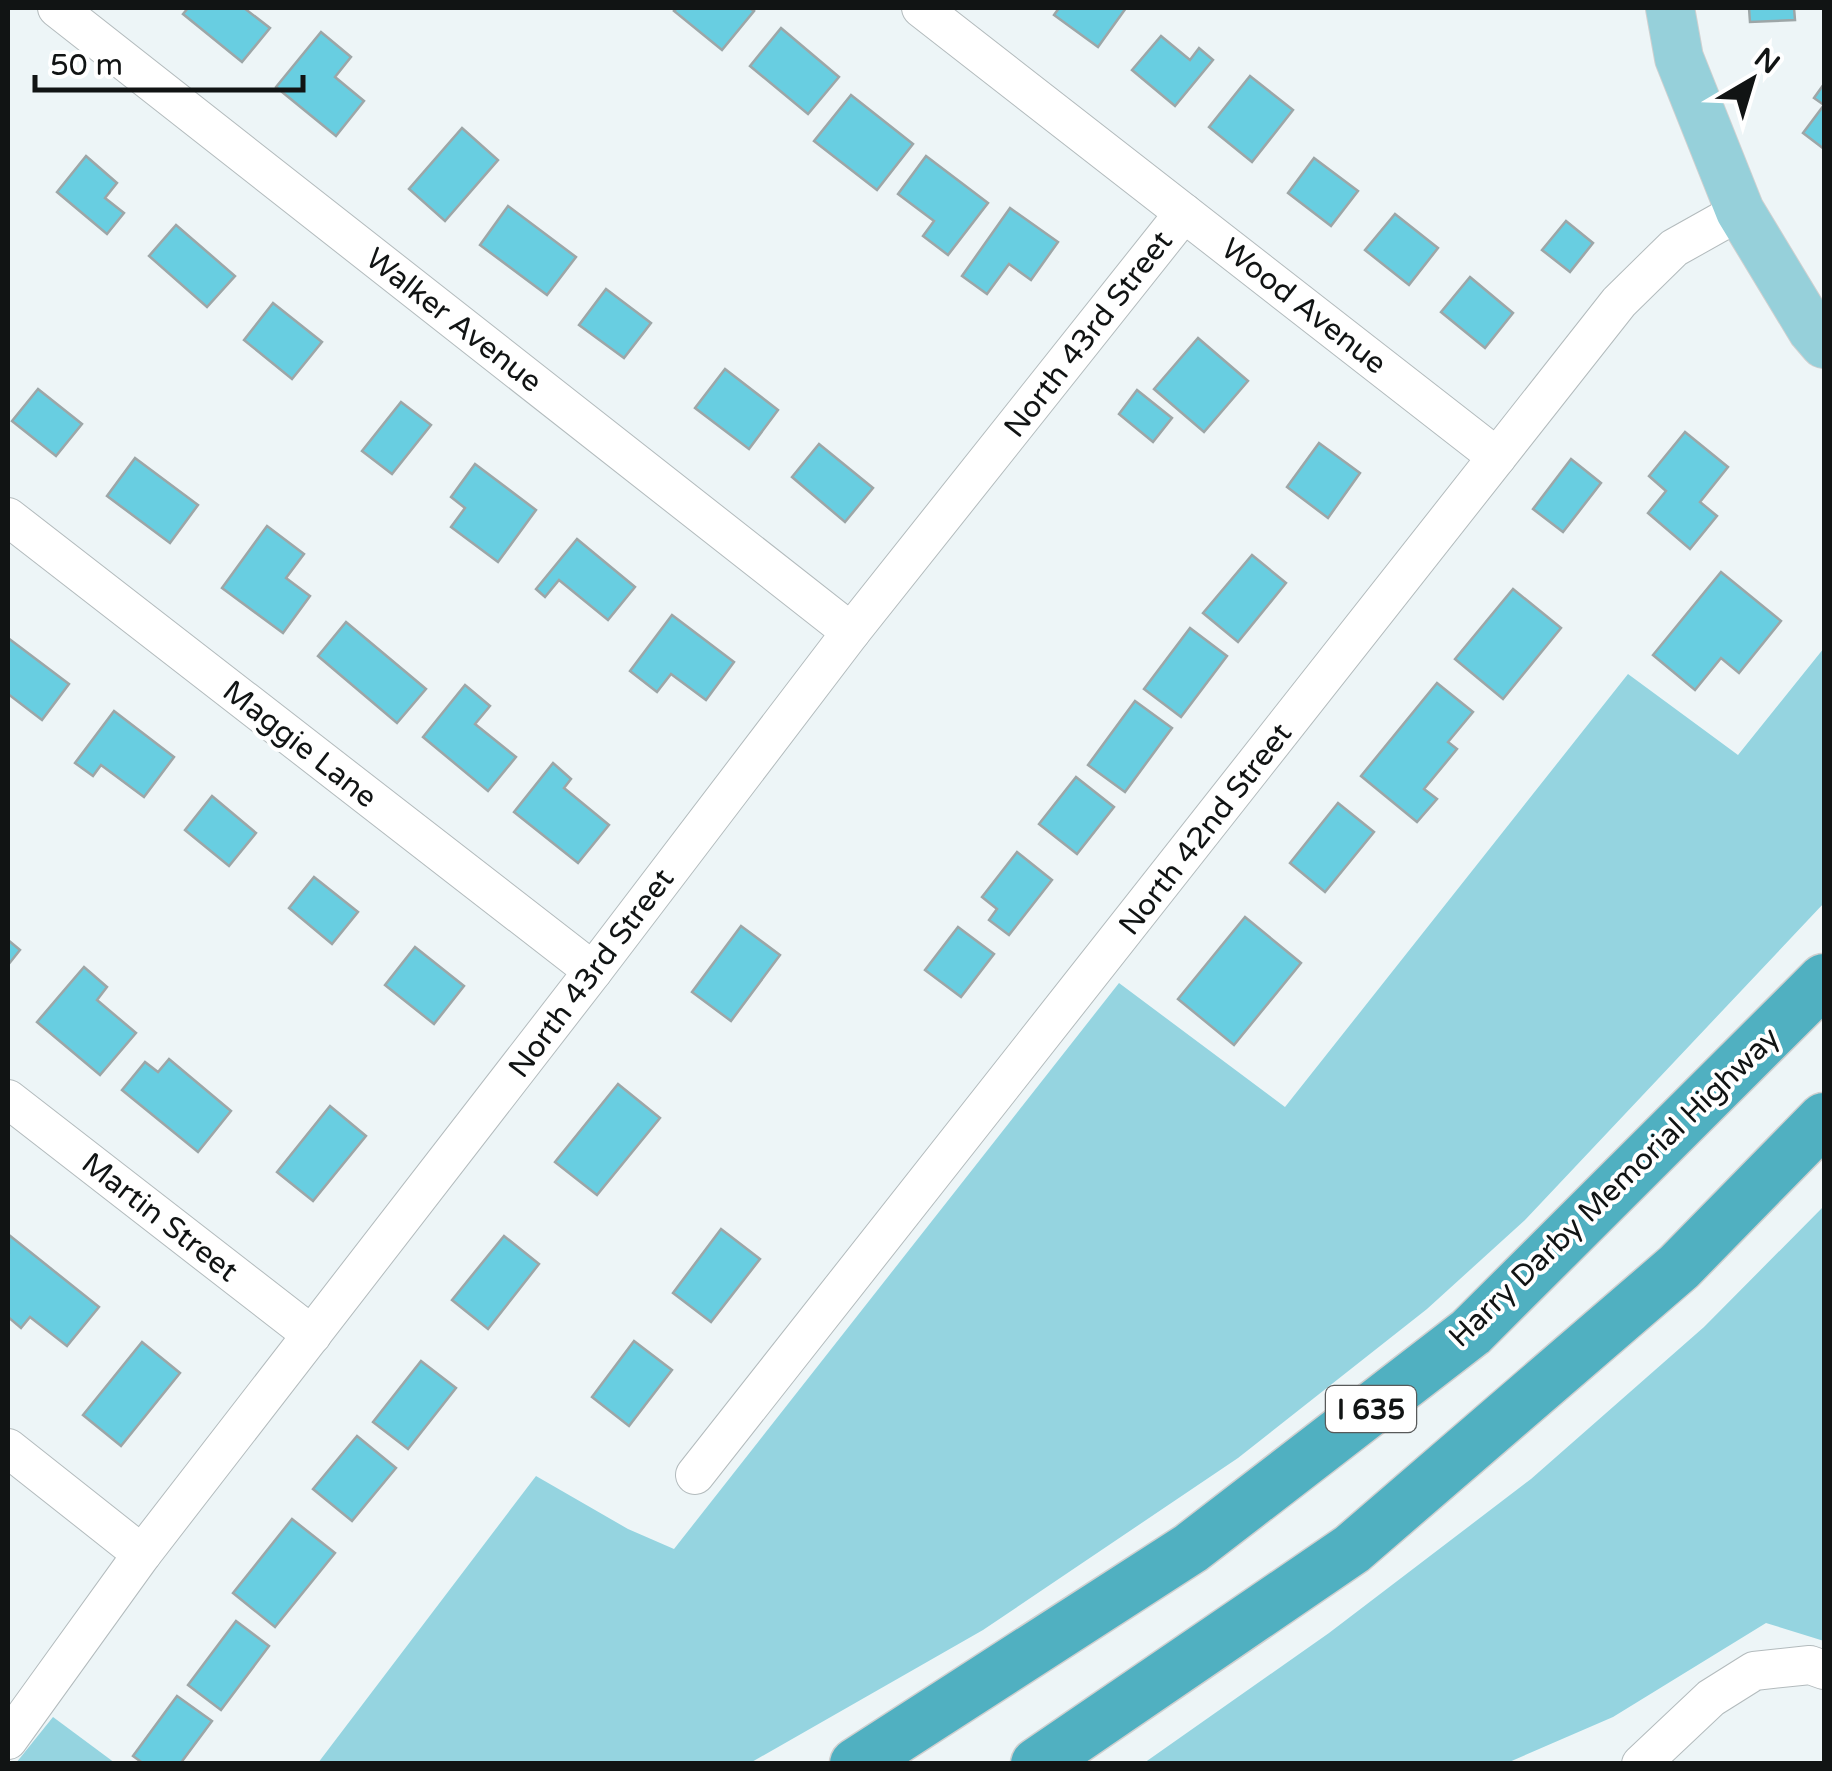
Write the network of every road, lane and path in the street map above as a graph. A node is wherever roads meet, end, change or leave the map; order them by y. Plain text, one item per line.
1 (58, 8) edge
2 (921, 8) edge
3 (1670, 8) edge
4 (1740, 211) junction
5 (1184, 214) junction
6 (1824, 344) edge
7 (1498, 458) junction
8 (8, 517) edge
9 (851, 632) junction
10 (593, 971) junction
11 (1824, 980) edge
12 (8, 1099) edge
13 (1824, 1119) edge
14 (312, 1336) junction
15 (8, 1448) edge
16 (696, 1475) dead end
17 (142, 1554) junction
18 (1824, 1670) edge
19 (8, 1740) edge
20 (856, 1764) edge
21 (1036, 1764) edge
22 (1641, 1764) edge

1 - 9 street, Walker Avenue
2 - 5 street, Wood Avenue
3 - 4 main road
4 - 6 main road
4 - 7 street, North 42nd Street
5 - 7 street, Wood Avenue
5 - 9 street, North 43rd Street
7 - 16 street, North 42nd Street
8 - 10 street, Maggie Lane
9 - 10 street, North 43rd Street
10 - 14 street, North 43rd Street
11 - 20 highway, Harry Darby Memorial Highway / I 635
12 - 14 street, Martin Street
13 - 21 highway
14 - 17 street, North 43rd Street
15 - 17 street
17 - 19 street, North 43rd Street
18 - 22 street

